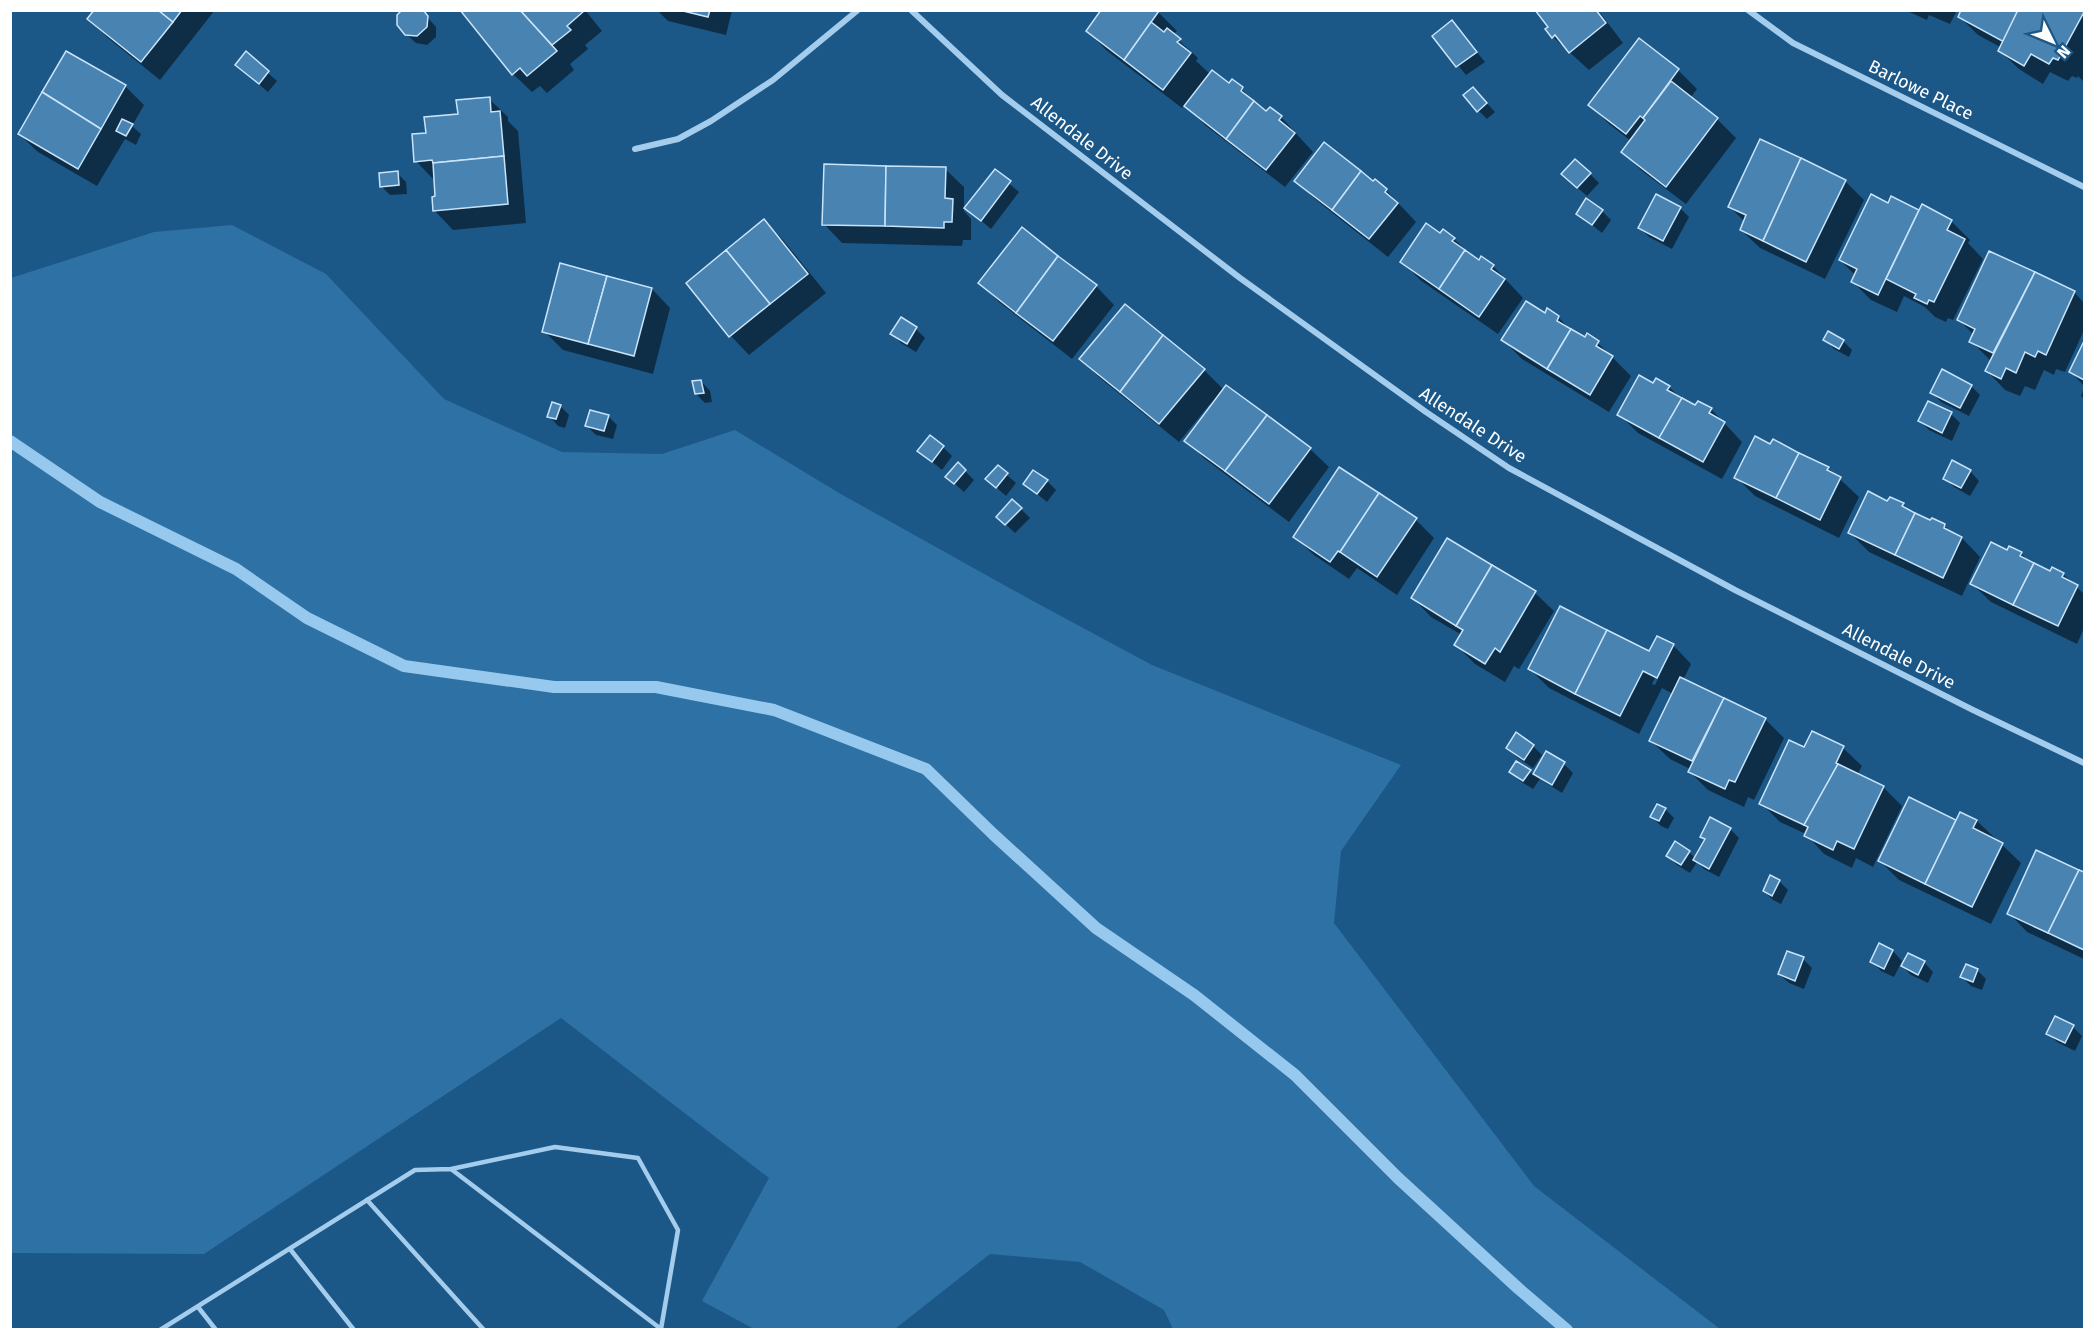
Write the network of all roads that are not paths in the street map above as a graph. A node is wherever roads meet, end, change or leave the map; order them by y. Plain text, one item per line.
1 (858, 10) edge
2 (911, 10) edge
3 (1748, 10) edge
4 (635, 149) dead end
5 (2085, 187) edge
6 (2085, 763) edge
7 (451, 1169) junction
8 (367, 1200) junction
9 (290, 1249) junction
10 (198, 1307) junction
11 (160, 1329) edge
12 (216, 1329) edge
13 (354, 1329) edge
14 (484, 1329) edge
15 (662, 1329) edge

1 - 4 street
2 - 6 street, Allendale Drive
3 - 5 street, Barlowe Place
7 - 8 lane
7 - 15 lane
7 - 15 lane
8 - 9 lane
8 - 14 lane
9 - 10 lane
9 - 13 lane
10 - 11 lane
10 - 12 lane

